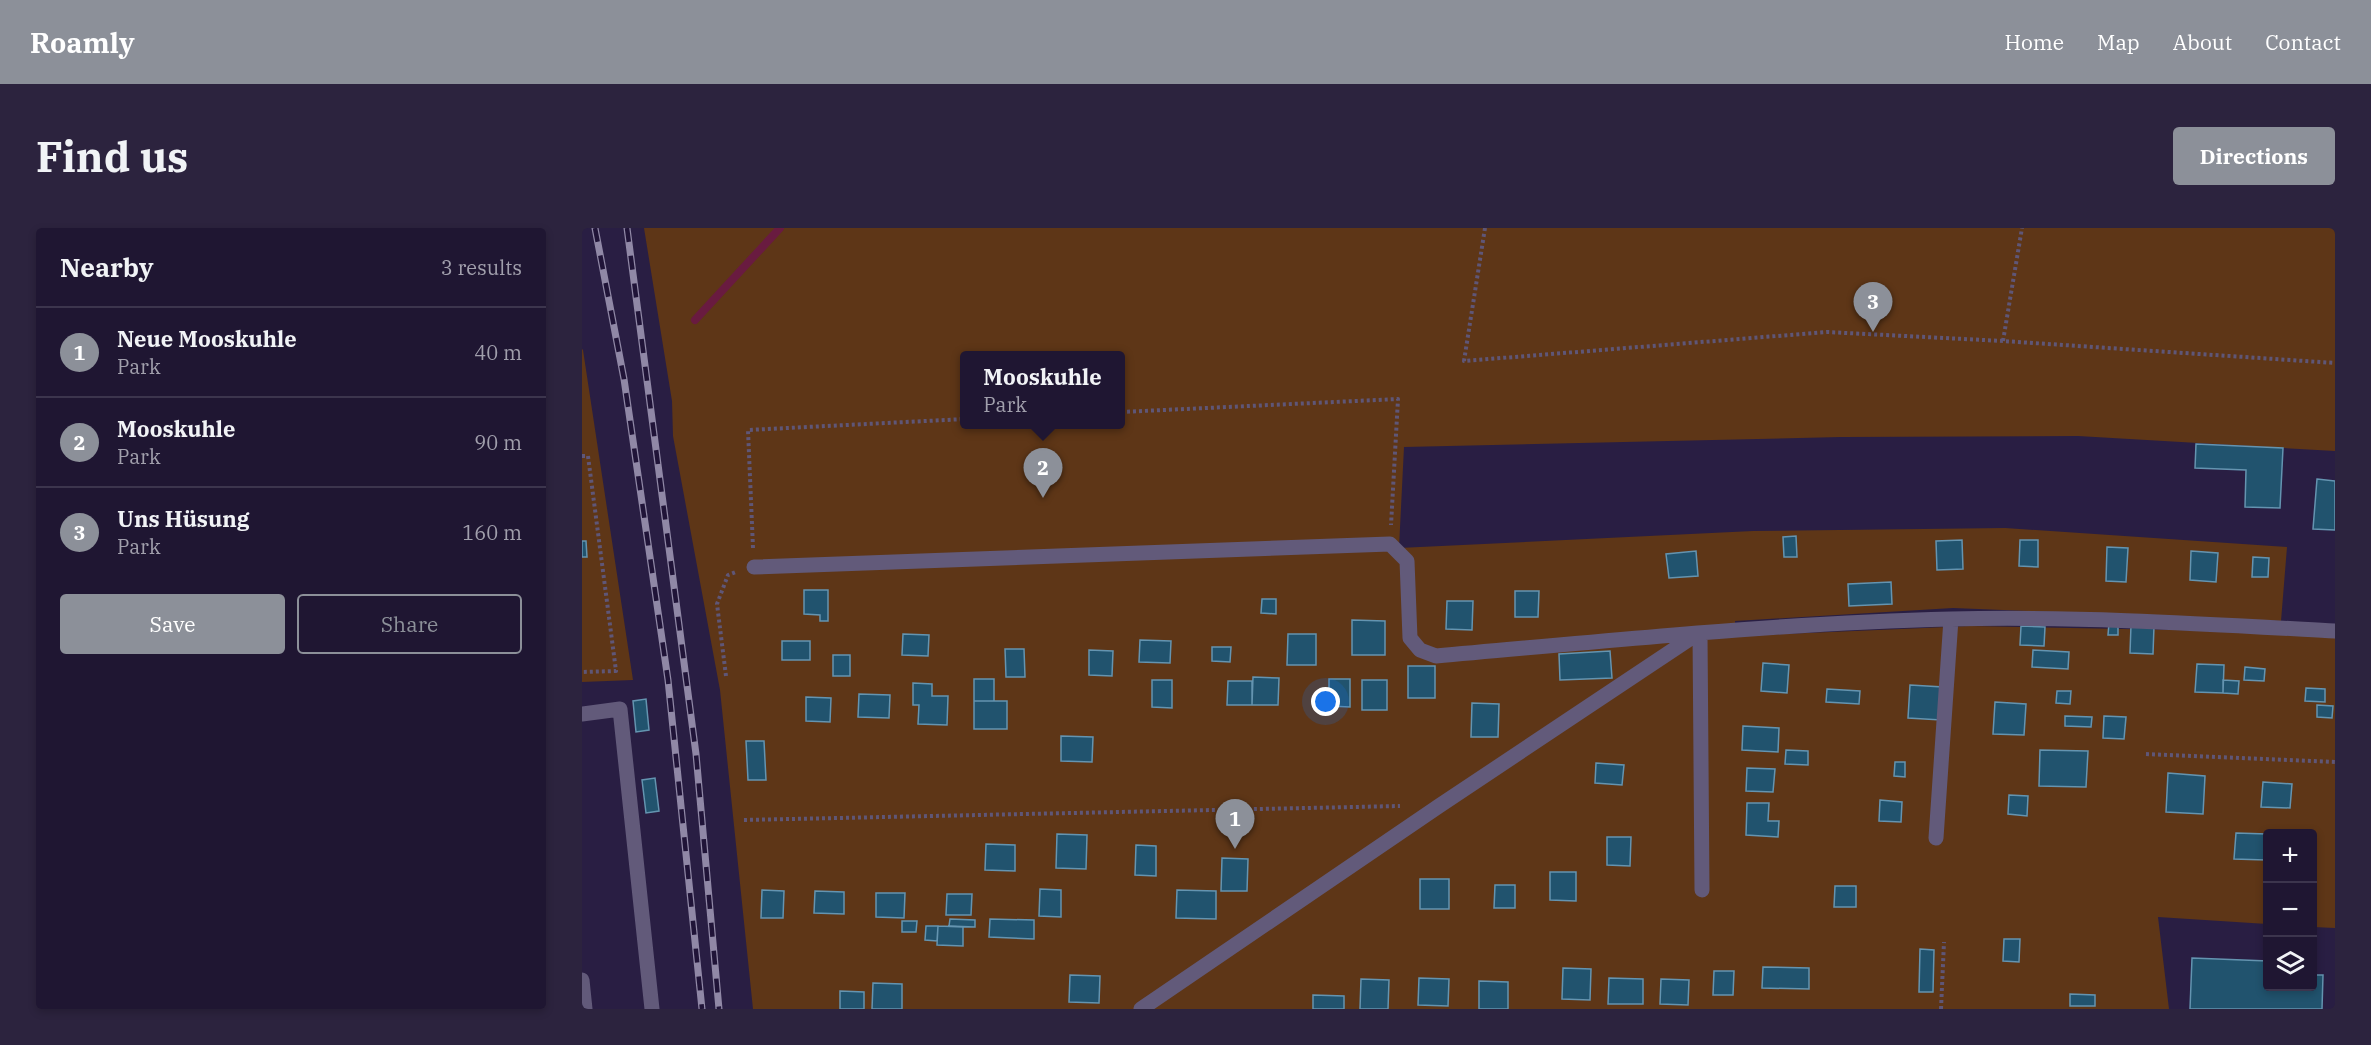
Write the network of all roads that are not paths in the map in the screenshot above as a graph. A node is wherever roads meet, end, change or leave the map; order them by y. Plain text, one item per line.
1 (754, 567) road end
2 (1951, 619) junction
3 (2335, 631) edge
4 (1700, 633) junction
5 (582, 714) edge
6 (1936, 838) dead end
7 (1702, 890) dead end
8 (582, 980) edge
9 (585, 1009) edge
10 (652, 1009) edge
11 (1141, 1009) edge

1 - 4 lane
2 - 3 lane
2 - 4 lane
2 - 6 lane
4 - 7 lane
4 - 11 lane
5 - 10 lane
8 - 9 lane

